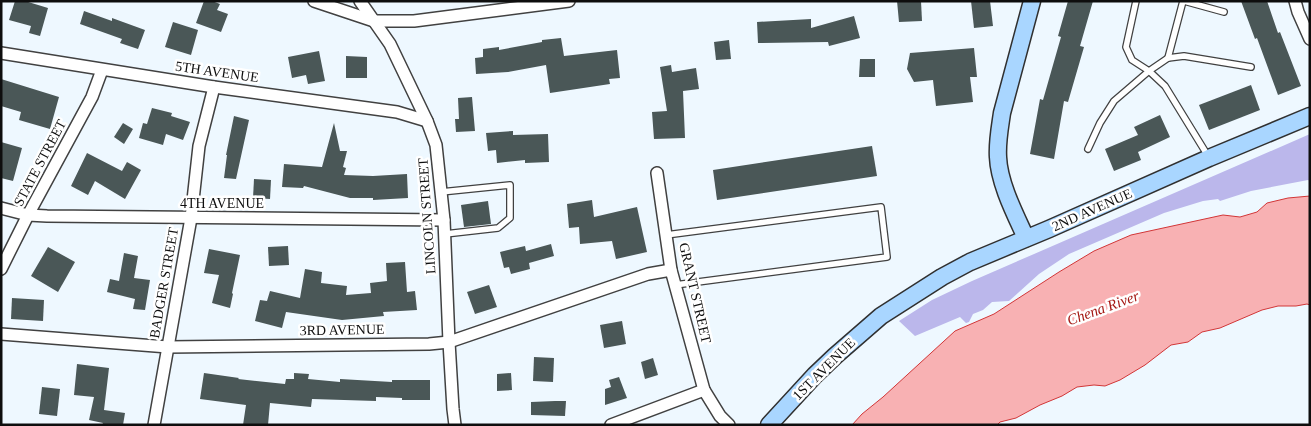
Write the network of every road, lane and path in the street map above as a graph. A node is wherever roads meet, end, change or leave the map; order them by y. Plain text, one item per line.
1 (314, 1) edge
2 (360, 1) edge
3 (569, 1) edge
4 (1032, 1) edge
5 (1136, 1) edge
6 (1183, 1) edge
7 (1297, 7) edge
8 (1310, 8) edge
9 (1224, 12) dead end
10 (374, 21) junction
11 (1310, 39) edge
12 (1, 53) edge
13 (1168, 58) junction
14 (1252, 67) dead end
15 (102, 70) junction
16 (1149, 71) junction
17 (214, 87) junction
18 (1310, 116) edge
19 (427, 121) junction
20 (1088, 149) dead end
21 (1209, 158) junction
22 (657, 173) dead end
23 (441, 192) junction
24 (1, 208) edge
25 (28, 216) junction
26 (191, 218) junction
27 (444, 220) junction
28 (445, 234) junction
29 (666, 235) junction
30 (1026, 238) junction
31 (1, 269) edge
32 (671, 270) junction
33 (675, 285) junction
34 (880, 316) joint
35 (1, 334) edge
36 (449, 342) junction
37 (168, 347) junction
38 (704, 390) junction
39 (154, 425) edge
40 (455, 425) edge
41 (611, 425) edge
42 (728, 425) edge
43 (769, 425) edge

1 - 10 street
2 - 10 street, LINCOLN STREET
3 - 10 street
4 - 30 street
5 - 16 lane
6 - 9 lane
6 - 13 lane
7 - 8 street
7 - 11 street
10 - 19 street, LINCOLN STREET
12 - 15 street, 5TH AVENUE
13 - 14 lane
13 - 16 lane
15 - 17 street, 5TH AVENUE
15 - 25 street, STATE STREET
16 - 20 lane
16 - 21 lane
17 - 19 street, 5TH AVENUE
17 - 26 street, BADGER STREET
18 - 21 street, 2ND AVENUE
19 - 23 street, LINCOLN STREET
21 - 30 street, 2ND AVENUE
22 - 29 street, GRANT STREET
23 - 27 street, LINCOLN STREET
23 - 28 lane
24 - 25 street, 4TH AVENUE
25 - 26 street, 4TH AVENUE
25 - 31 street, STATE STREET
26 - 27 street, 4TH AVENUE
26 - 37 street, BADGER STREET
27 - 28 street, LINCOLN STREET
28 - 36 street, LINCOLN STREET
29 - 32 street, GRANT STREET
29 - 33 lane
30 - 34 street, 2ND AVENUE
32 - 33 street, GRANT STREET
32 - 36 street, 3RD AVENUE
33 - 38 street, GRANT STREET
34 - 43 street, 1ST AVENUE
35 - 37 street, 3RD AVENUE
36 - 37 street, 3RD AVENUE
36 - 40 street, LINCOLN STREET
37 - 39 street, BADGER STREET
38 - 41 street
38 - 42 street

